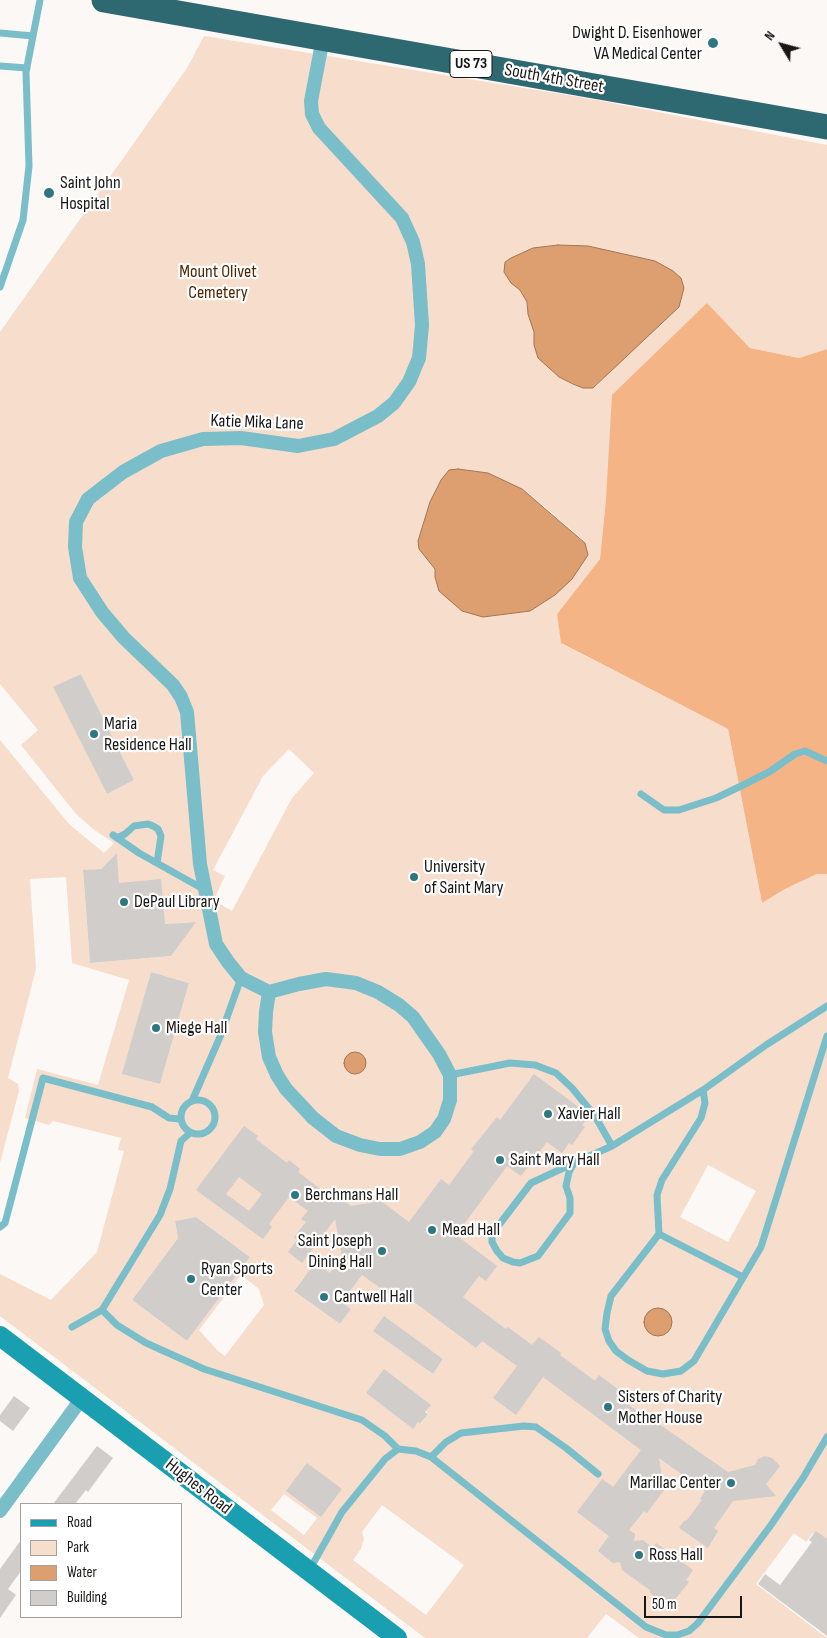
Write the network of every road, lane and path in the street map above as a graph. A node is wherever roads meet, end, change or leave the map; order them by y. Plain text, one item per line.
1 (40, 0) edge
2 (104, 0) edge
3 (0, 33) edge
4 (33, 36) junction
5 (323, 38) junction
6 (0, 66) edge
7 (27, 68) junction
8 (827, 128) edge
9 (0, 287) edge
10 (827, 761) edge
11 (641, 794) dead end
12 (157, 863) junction
13 (205, 890) junction
14 (242, 978) junction
15 (269, 992) junction
16 (827, 1006) edge
17 (827, 1036) edge
18 (450, 1075) junction
19 (703, 1090) junction
20 (192, 1101) junction
21 (180, 1119) junction
22 (190, 1133) junction
23 (612, 1146) junction
24 (574, 1163) junction
25 (0, 1227) edge
26 (659, 1234) junction
27 (743, 1277) junction
28 (102, 1310) junction
29 (72, 1327) dead end
30 (0, 1336) edge
31 (82, 1398) junction
32 (827, 1437) edge
33 (398, 1449) junction
34 (431, 1457) junction
35 (598, 1474) dead end
36 (0, 1511) edge
37 (308, 1572) junction
38 (673, 1637) edge
39 (396, 1638) edge

1 - 4 lane
2 - 5 highway, South 4th Street / US 73
3 - 4 lane
4 - 7 lane
5 - 8 highway, South 4th Street / US 73
5 - 13 street, Katie Mika Lane
6 - 7 lane
7 - 9 lane
10 - 11 lane
12 - 12 lane
12 - 13 lane
13 - 14 street, Katie Mika Lane
14 - 15 street
14 - 20 lane
15 - 18 street
15 - 18 street
16 - 19 lane
17 - 27 lane
18 - 23 lane
19 - 23 lane
19 - 26 lane
20 - 21 lane
20 - 22 lane
21 - 22 lane
21 - 25 lane
22 - 28 lane
23 - 24 lane
24 - 24 lane
26 - 27 lane
26 - 27 lane
28 - 29 lane
28 - 33 lane
30 - 31 street, Hughes Road
31 - 36 street
31 - 37 street, Hughes Road
32 - 38 lane
33 - 34 lane
33 - 37 lane
34 - 35 lane
34 - 38 lane
37 - 39 street, Hughes Road

